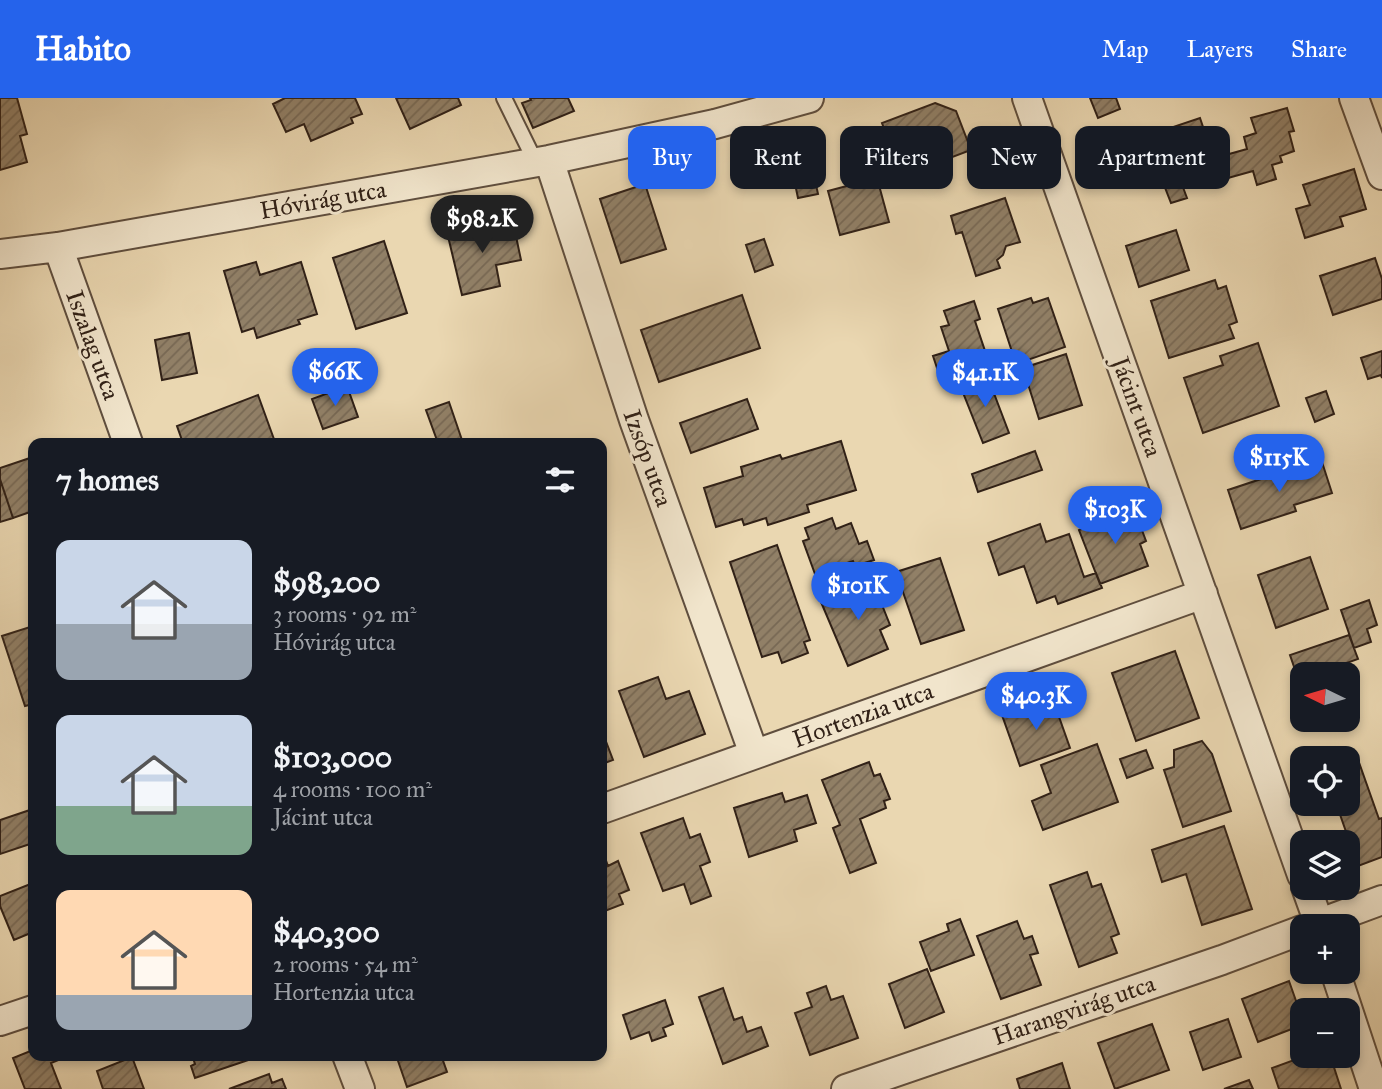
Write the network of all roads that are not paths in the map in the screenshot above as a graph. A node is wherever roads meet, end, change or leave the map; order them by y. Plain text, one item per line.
1 (504, 98) edge
2 (808, 98) edge
3 (1027, 98) edge
4 (1354, 98) edge
5 (542, 162) junction
6 (1382, 175) edge
7 (58, 247) junction
8 (0, 254) edge
9 (126, 438) edge
10 (1203, 594) junction
11 (754, 754) junction
12 (607, 807) edge
13 (1290, 841) edge
14 (1382, 900) edge
15 (1345, 914) edge
16 (1290, 935) edge
17 (1339, 984) edge
18 (28, 1012) edge
19 (0, 1021) edge
20 (350, 1061) edge
21 (360, 1089) edge
22 (846, 1089) edge
23 (1374, 1089) edge

1 - 5 lane
2 - 5 street, Hóvirág utca
3 - 10 street, Jácint utca
4 - 6 street
5 - 7 street, Hóvirág utca
5 - 11 street, Izsóp utca
7 - 8 street, Hóvirág utca
7 - 9 street, Iszalag utca
10 - 11 street, Hortenzia utca
10 - 13 street, Jácint utca
11 - 12 street, Hortenzia utca
14 - 15 street, Harangvirág utca
16 - 22 street, Harangvirág utca
17 - 23 street
18 - 19 street
20 - 21 street

